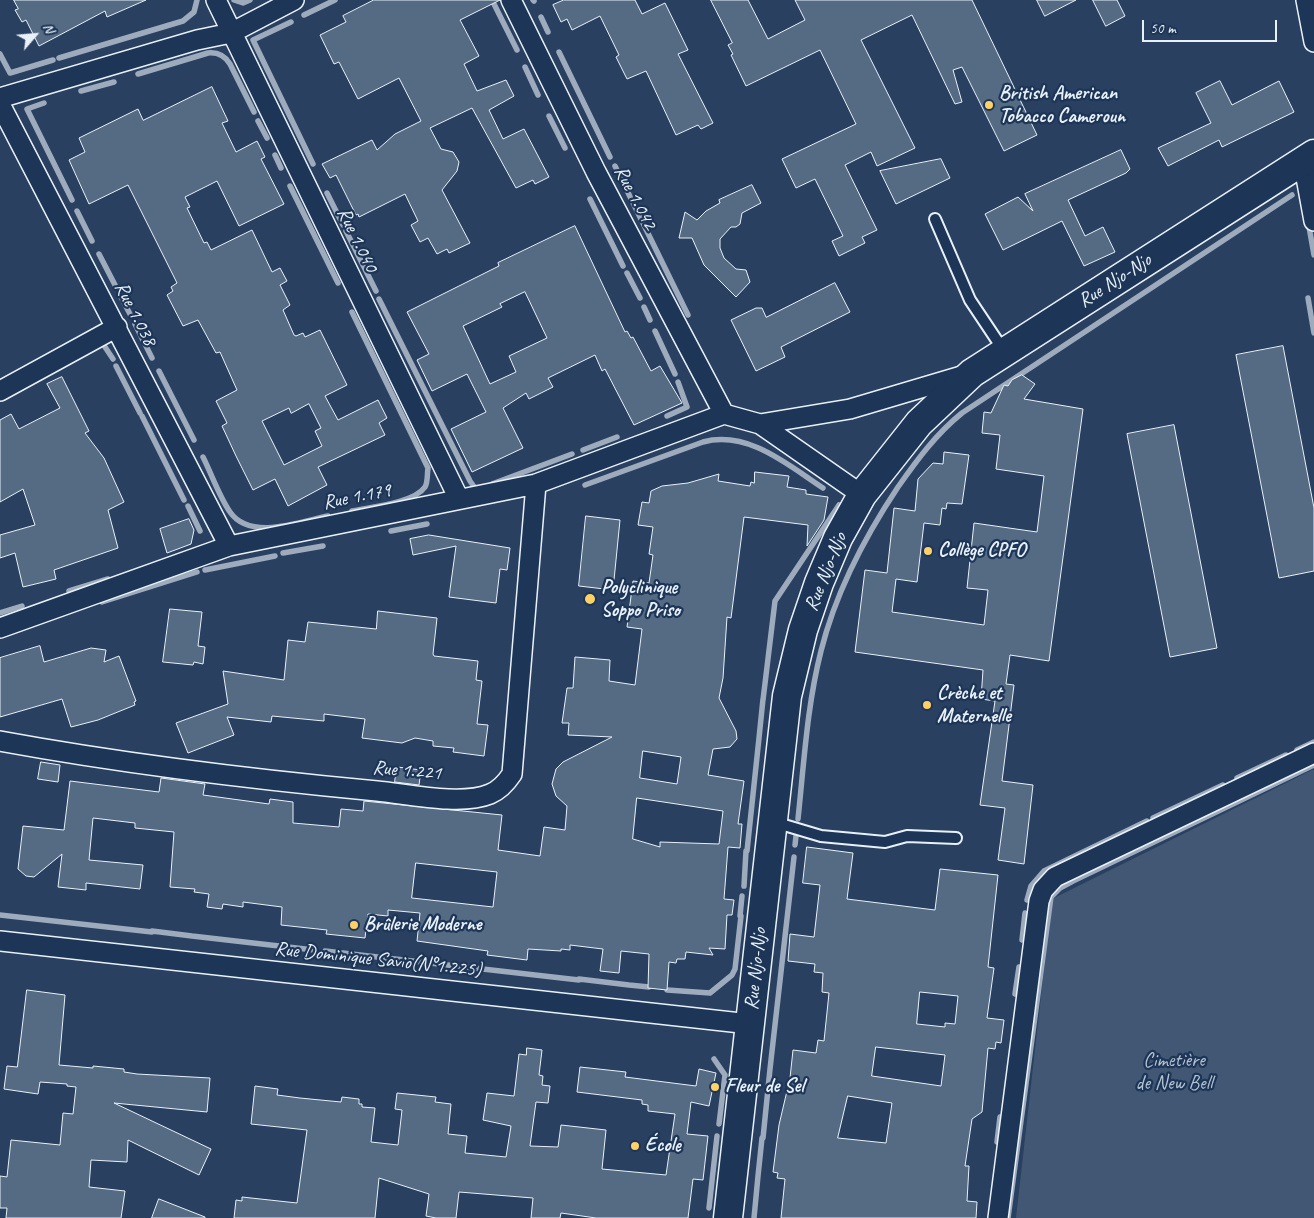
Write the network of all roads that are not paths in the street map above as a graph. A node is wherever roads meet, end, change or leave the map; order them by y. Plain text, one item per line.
1 (216, 0) edge
2 (294, 0) edge
3 (511, 0) edge
4 (1306, 0) edge
5 (231, 33) junction
6 (1314, 42) edge
7 (0, 98) edge
8 (0, 104) edge
9 (1309, 158) edge
10 (935, 218) dead end
11 (1314, 221) edge
12 (117, 327) junction
13 (1004, 352) junction
14 (972, 373) junction
15 (0, 391) edge
16 (724, 414) junction
17 (760, 424) junction
18 (536, 484) junction
19 (862, 495) junction
20 (459, 500) junction
21 (229, 546) junction
22 (0, 628) edge
23 (0, 741) edge
24 (1314, 753) edge
25 (773, 822) junction
26 (956, 838) dead end
27 (0, 941) edge
28 (750, 1024) junction
29 (728, 1218) edge
30 (998, 1218) edge

1 - 5 street, Rue 1.040
2 - 5 street
3 - 16 street, Rue 1.042
4 - 6 street
5 - 7 street
5 - 20 street, Rue 1.040
8 - 12 street, Rue 1.038
9 - 11 street
9 - 13 main road, Rue Njo-Njo
10 - 13 lane
12 - 15 street
12 - 21 street, Rue 1.038
13 - 14 main road, Rue Njo-Njo
14 - 17 street
14 - 19 main road, Rue Njo-Njo
16 - 17 street
16 - 18 street, Rue 1.179
17 - 19 street
18 - 20 street, Rue 1.179
18 - 23 street, Rue 1.221
19 - 25 main road, Rue Njo-Njo
20 - 21 street, Rue 1.179
21 - 22 street, Rue 1.179
24 - 30 street
25 - 26 lane
25 - 28 main road, Rue Njo-Njo
27 - 28 street, Rue Dominique Savio(N°1.225)
28 - 29 main road, Rue Njo-Njo

